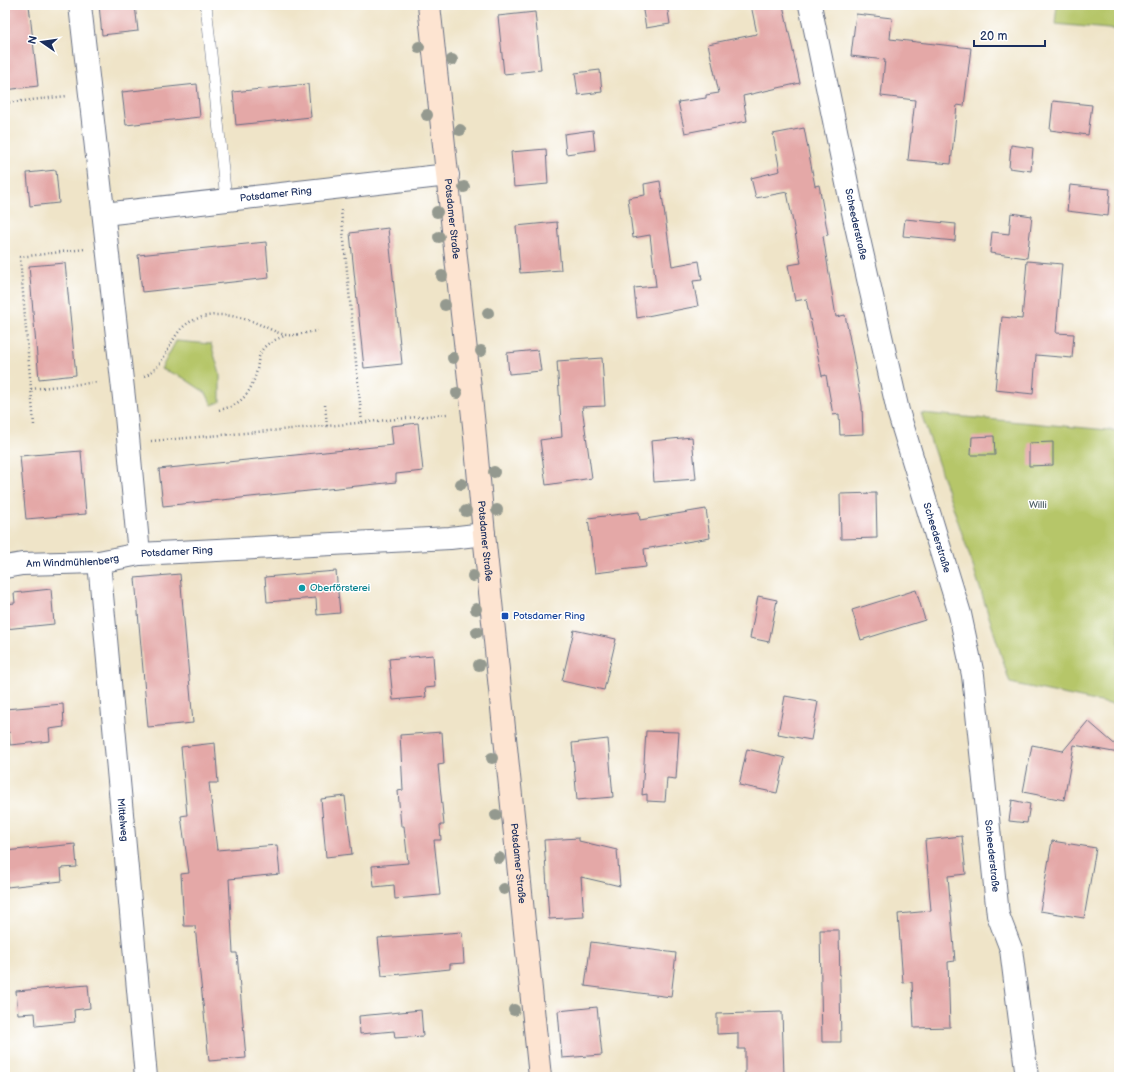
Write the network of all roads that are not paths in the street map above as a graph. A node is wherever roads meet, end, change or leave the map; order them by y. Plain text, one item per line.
1 (80, 5) edge
2 (206, 5) edge
3 (429, 5) edge
4 (810, 5) edge
5 (448, 175) junction
6 (226, 200) junction
7 (104, 214) junction
8 (484, 534) junction
9 (139, 554) junction
10 (99, 562) junction
11 (5, 567) edge
12 (146, 1077) edge
13 (540, 1077) edge
14 (1027, 1077) edge

1 - 7 street, Potsdamer Ring
2 - 6 lane
3 - 5 main road, Potsdamer Straße
4 - 14 street, Scheederstraße
5 - 6 street, Potsdamer Ring
5 - 8 main road, Potsdamer Straße
6 - 7 street, Potsdamer Ring
7 - 9 street, Potsdamer Ring
8 - 9 street, Potsdamer Ring
8 - 13 main road, Potsdamer Straße
9 - 10 street, Am Windmühlenberg
10 - 11 street, Am Windmühlenberg
10 - 12 street, Mittelweg

